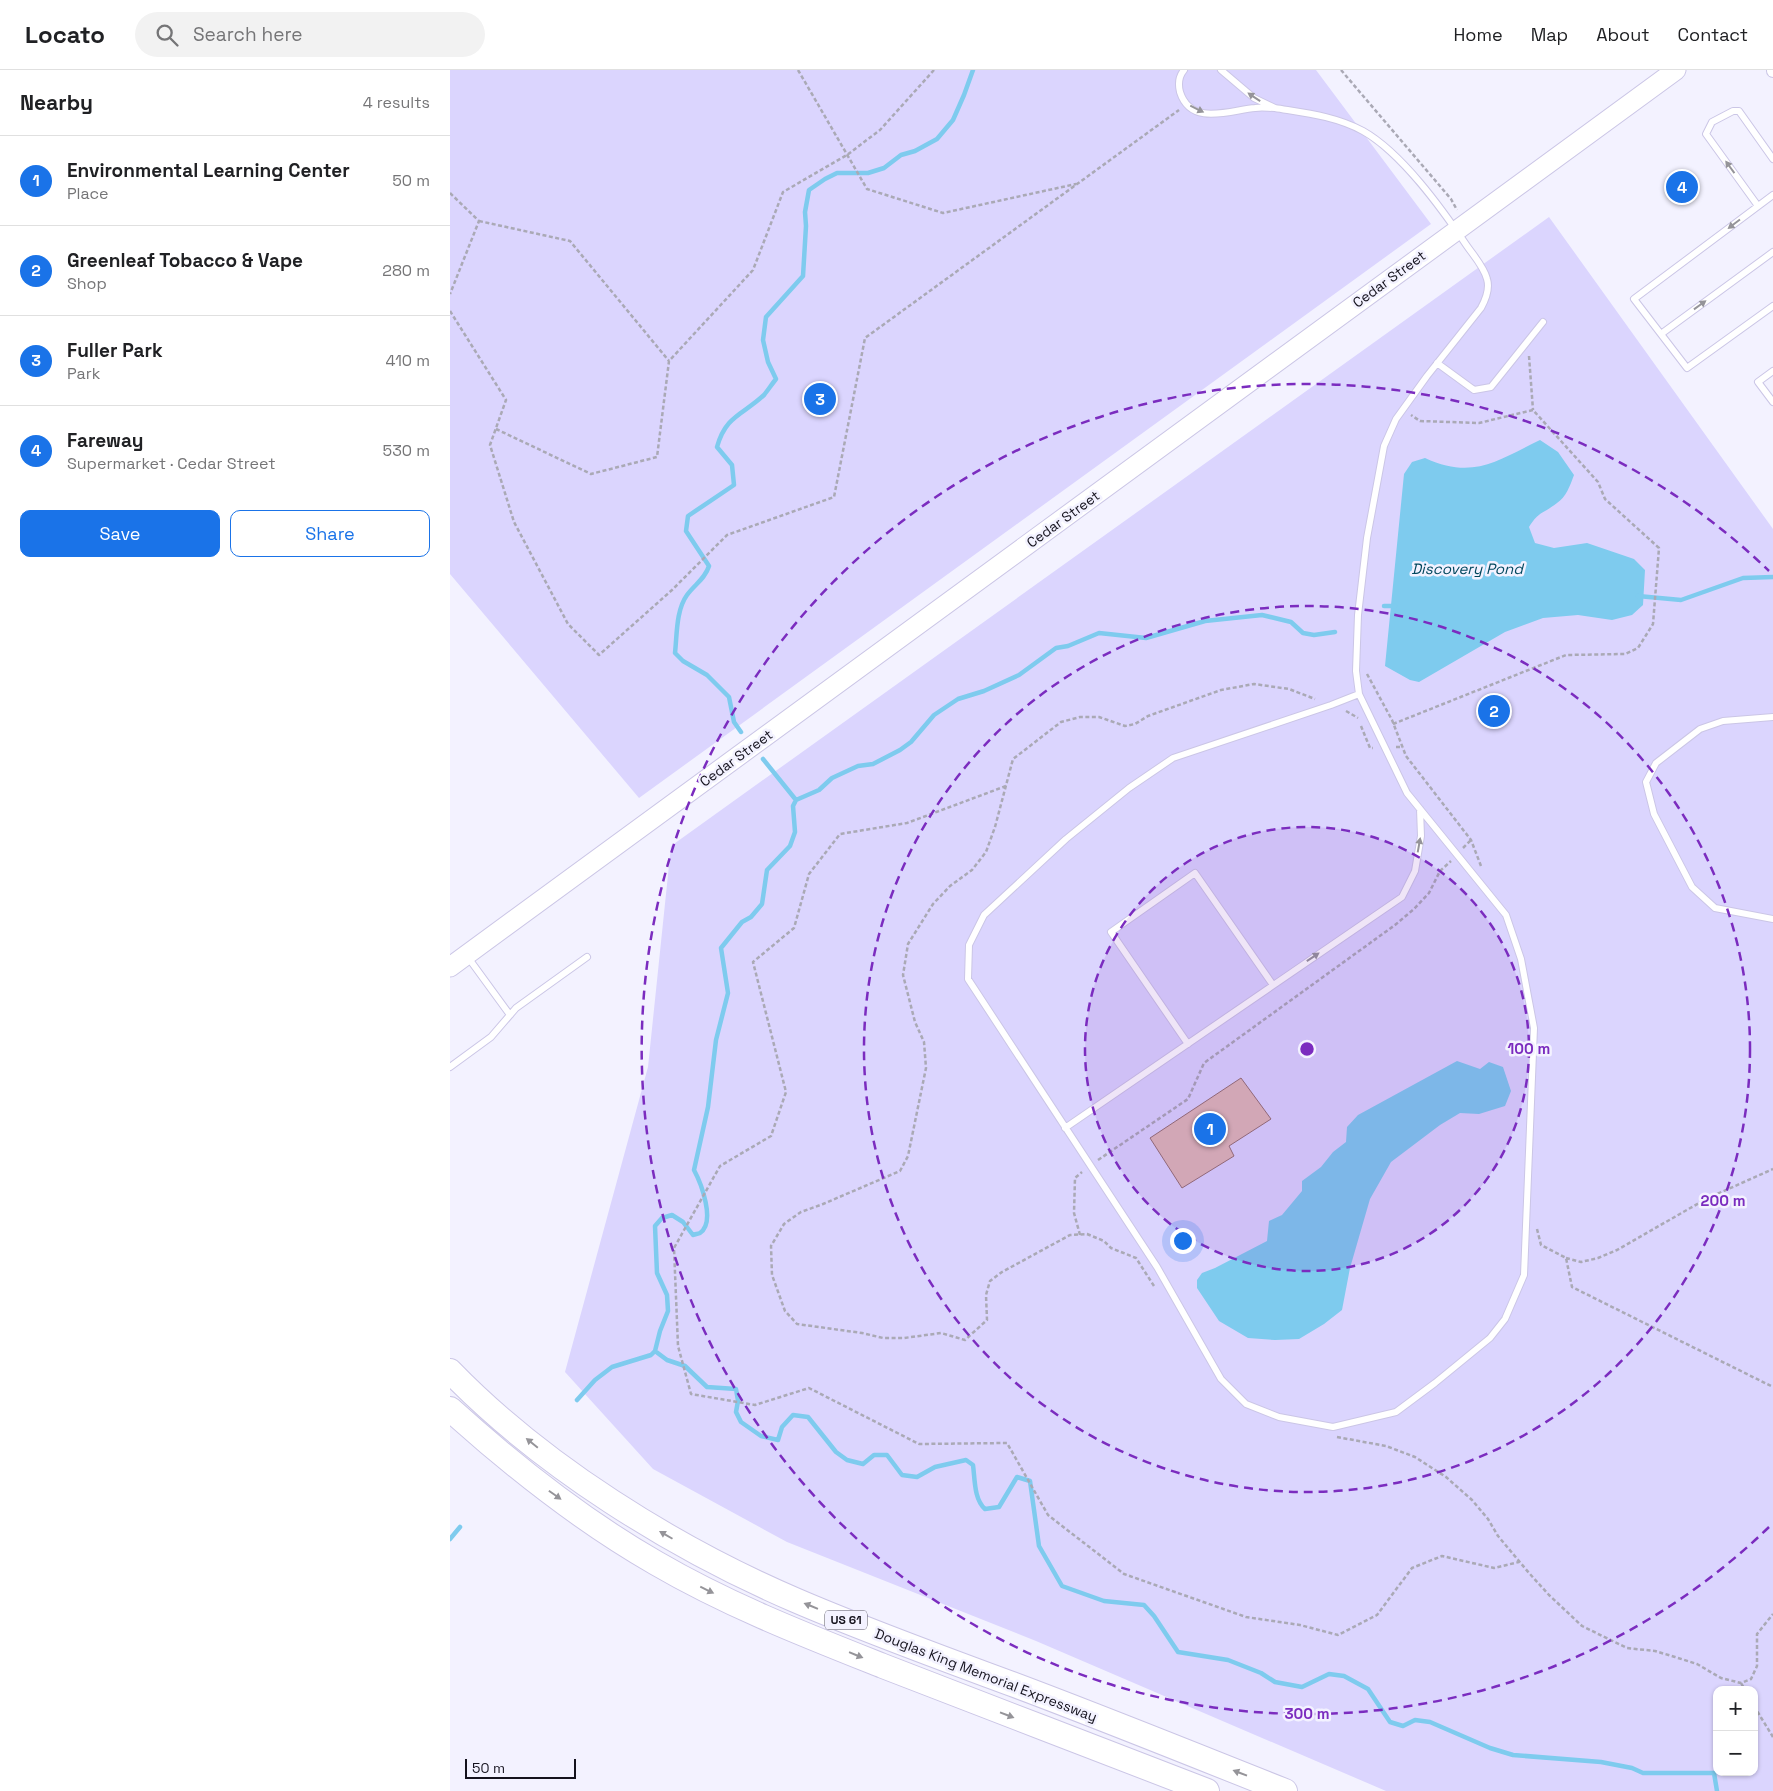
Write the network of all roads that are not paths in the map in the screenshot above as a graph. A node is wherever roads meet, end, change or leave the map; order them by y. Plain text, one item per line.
1 (1184, 70) edge
2 (1221, 70) edge
3 (1676, 70) edge
4 (1275, 108) junction
5 (1773, 159) edge
6 (1773, 195) edge
7 (1758, 206) junction
8 (1461, 227) junction
9 (1773, 252) edge
10 (1773, 306) edge
11 (1543, 322) dead end
12 (1661, 334) junction
13 (1438, 363) junction
14 (1773, 371) edge
15 (1773, 402) edge
16 (1359, 694) junction
17 (1773, 717) edge
18 (1420, 809) junction
19 (1773, 919) edge
20 (467, 955) junction
21 (587, 957) dead end
22 (450, 967) edge
23 (1273, 985) junction
24 (510, 1015) junction
25 (1188, 1044) junction
26 (450, 1067) edge
27 (1065, 1128) junction
28 (450, 1371) edge
29 (450, 1408) edge
30 (1207, 1791) edge
31 (1285, 1791) edge

1 -> 4 lane
4 -> 2 lane
3 - 8 main road, Cedar Street
4 - 8 lane
7 -> 5 lane
6 - 7 lane
7 -> 12 lane
8 - 13 lane
8 - 20 main road, Cedar Street
12 -> 9 lane
10 - 12 lane
11 - 13 lane
13 - 16 lane
14 - 15 lane
16 - 18 lane
16 - 27 lane
17 - 19 lane
23 -> 18 lane
18 - 27 lane
20 - 22 main road, Cedar Street
20 - 24 lane
21 - 24 lane
23 - 25 lane
23 - 25 lane
24 - 26 lane
25 - 27 lane
31 -> 28 highway, Douglas King Memorial Expressway / US 61
29 -> 30 highway, Douglas King Memorial Expressway / US 61

